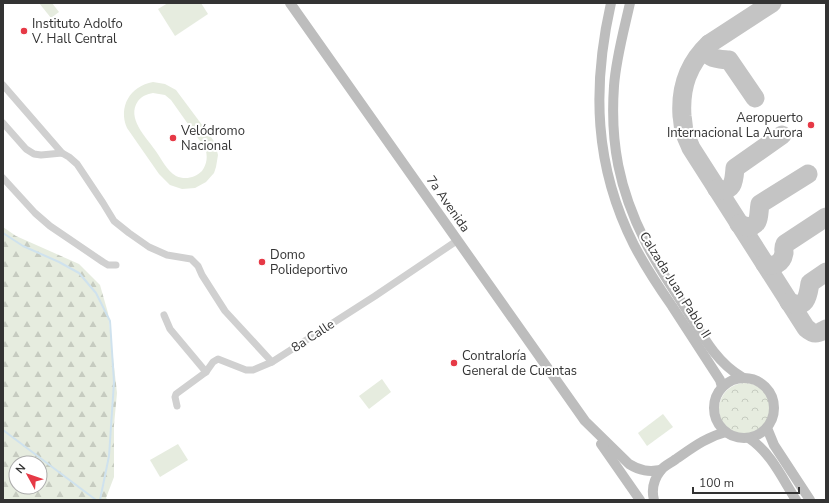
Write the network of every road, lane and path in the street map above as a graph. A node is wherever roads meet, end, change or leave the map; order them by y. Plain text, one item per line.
1 (290, 3) edge
2 (611, 3) edge
3 (630, 3) edge
4 (3, 85) edge
5 (3, 123) edge
6 (62, 153) junction
7 (3, 178) edge
8 (458, 240) junction
9 (116, 265) dead end
10 (164, 315) dead end
11 (272, 362) junction
12 (206, 372) junction
13 (742, 377) junction
14 (722, 387) junction
15 (177, 406) dead end
16 (585, 421) junction
17 (767, 428) junction
18 (726, 432) junction
19 (749, 438) junction
20 (661, 470) junction
21 (640, 500) edge
22 (654, 500) edge
23 (796, 500) edge
24 (810, 500) edge

1 - 8 main road, 7a Avenida
2 - 14 main road, Calzada Juan Pablo II
3 - 13 main road, Calzada Juan Pablo II
4 - 6 street
5 - 6 street
6 - 11 street
7 - 9 street
8 - 11 street, 8a Calle
8 - 16 main road, 7a Avenida
10 - 12 street
11 - 12 street, 8a Calle
12 - 15 street, 8a Calle
13 - 14 main road
13 - 17 main road
14 - 18 main road
16 - 20 main road, 7a Avenida
16 - 21 main road, 7a Avenida
17 - 19 main road
17 - 24 main road
18 - 19 main road
18 - 20 main road
19 - 23 main road
20 - 22 main road

